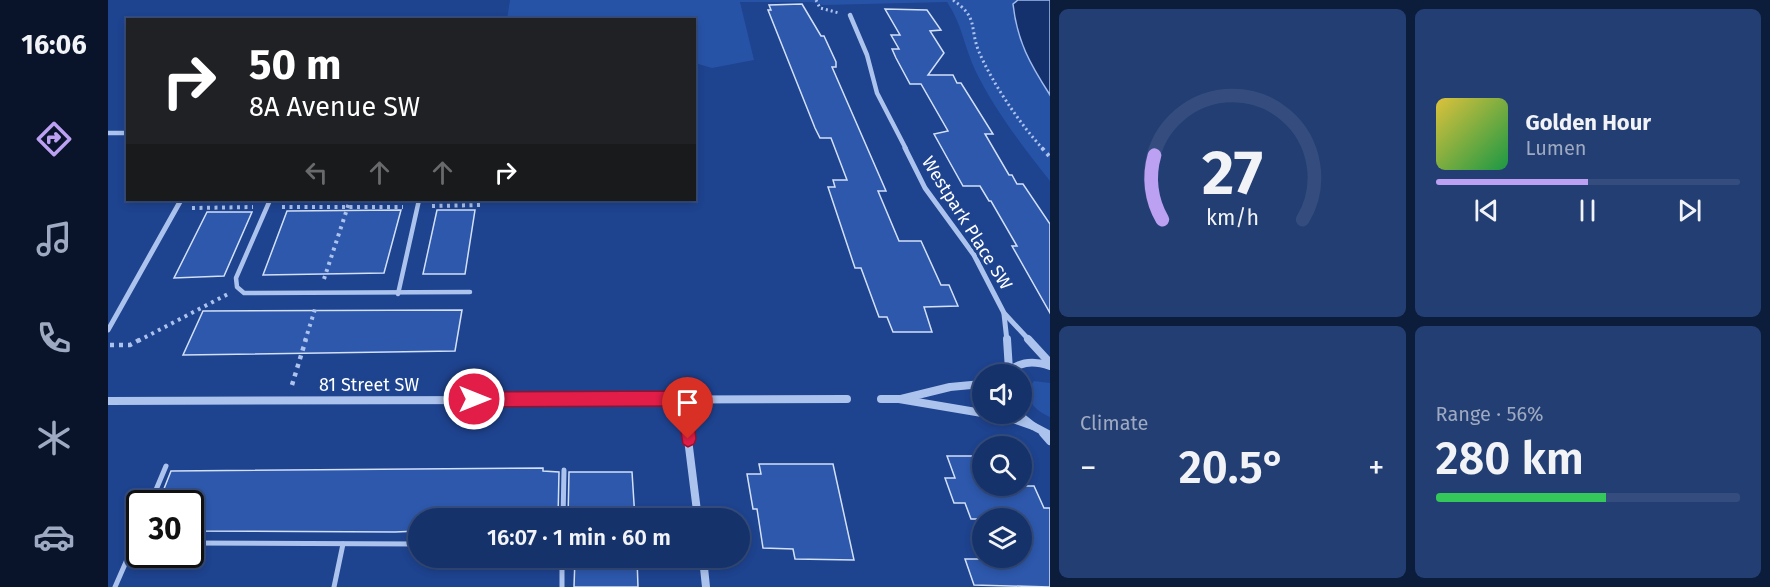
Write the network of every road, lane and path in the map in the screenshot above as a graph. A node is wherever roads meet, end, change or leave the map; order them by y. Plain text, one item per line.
1 (816, 0) edge
2 (953, 0) edge
3 (850, 15) joint
4 (108, 133) edge
5 (126, 133) edge
6 (1050, 157) edge
7 (180, 201) edge
8 (270, 201) edge
9 (419, 201) edge
10 (481, 205) dead end
11 (267, 207) junction
12 (417, 207) junction
13 (176, 208) junction
14 (237, 290) junction
15 (470, 292) dead end
16 (398, 294) junction
17 (1004, 313) junction
18 (108, 330) edge
19 (108, 345) edge
20 (1009, 364) edge
21 (1014, 364) edge
22 (1050, 365) edge
23 (972, 385) edge
24 (683, 399) junction
25 (847, 399) dead end
26 (881, 399) dead end
27 (899, 399) junction
28 (108, 401) edge
29 (972, 411) edge
30 (1026, 424) edge
31 (1032, 424) edge
32 (1037, 428) junction
33 (1050, 435) edge
34 (1050, 441) edge
35 (166, 466) dead end
36 (564, 470) dead end
37 (156, 490) edge
38 (563, 508) edge
39 (697, 508) edge
40 (204, 543) edge
41 (344, 544) junction
42 (408, 544) edge
43 (126, 565) edge
44 (562, 568) edge
45 (703, 568) edge
46 (115, 587) edge
47 (334, 587) edge
48 (562, 587) edge
49 (706, 587) edge

1 - 3 path
2 - 6 path
3 - 17 street, Westpark Place SW
4 - 5 street
7 - 13 street
8 - 11 lane
9 - 12 lane
10 - 12 path
11 - 12 path
11 - 13 path
11 - 14 lane
12 - 16 lane
13 - 18 street
14 - 16 lane
14 - 19 path
15 - 16 lane
17 - 20 street, Westpark Place SW
17 - 22 street, Westpark Place SW
21 - 22 street
23 - 27 street
24 - 25 street, 81 Street SW
24 - 28 street, 81 Street SW
24 - 39 street
26 - 27 street
27 - 29 street
30 - 32 street
31 - 32 street
32 - 33 street
32 - 34 street
35 - 37 lane
36 - 38 lane
40 - 41 lane
41 - 42 lane
41 - 47 lane
43 - 46 lane
44 - 48 lane
45 - 49 street

